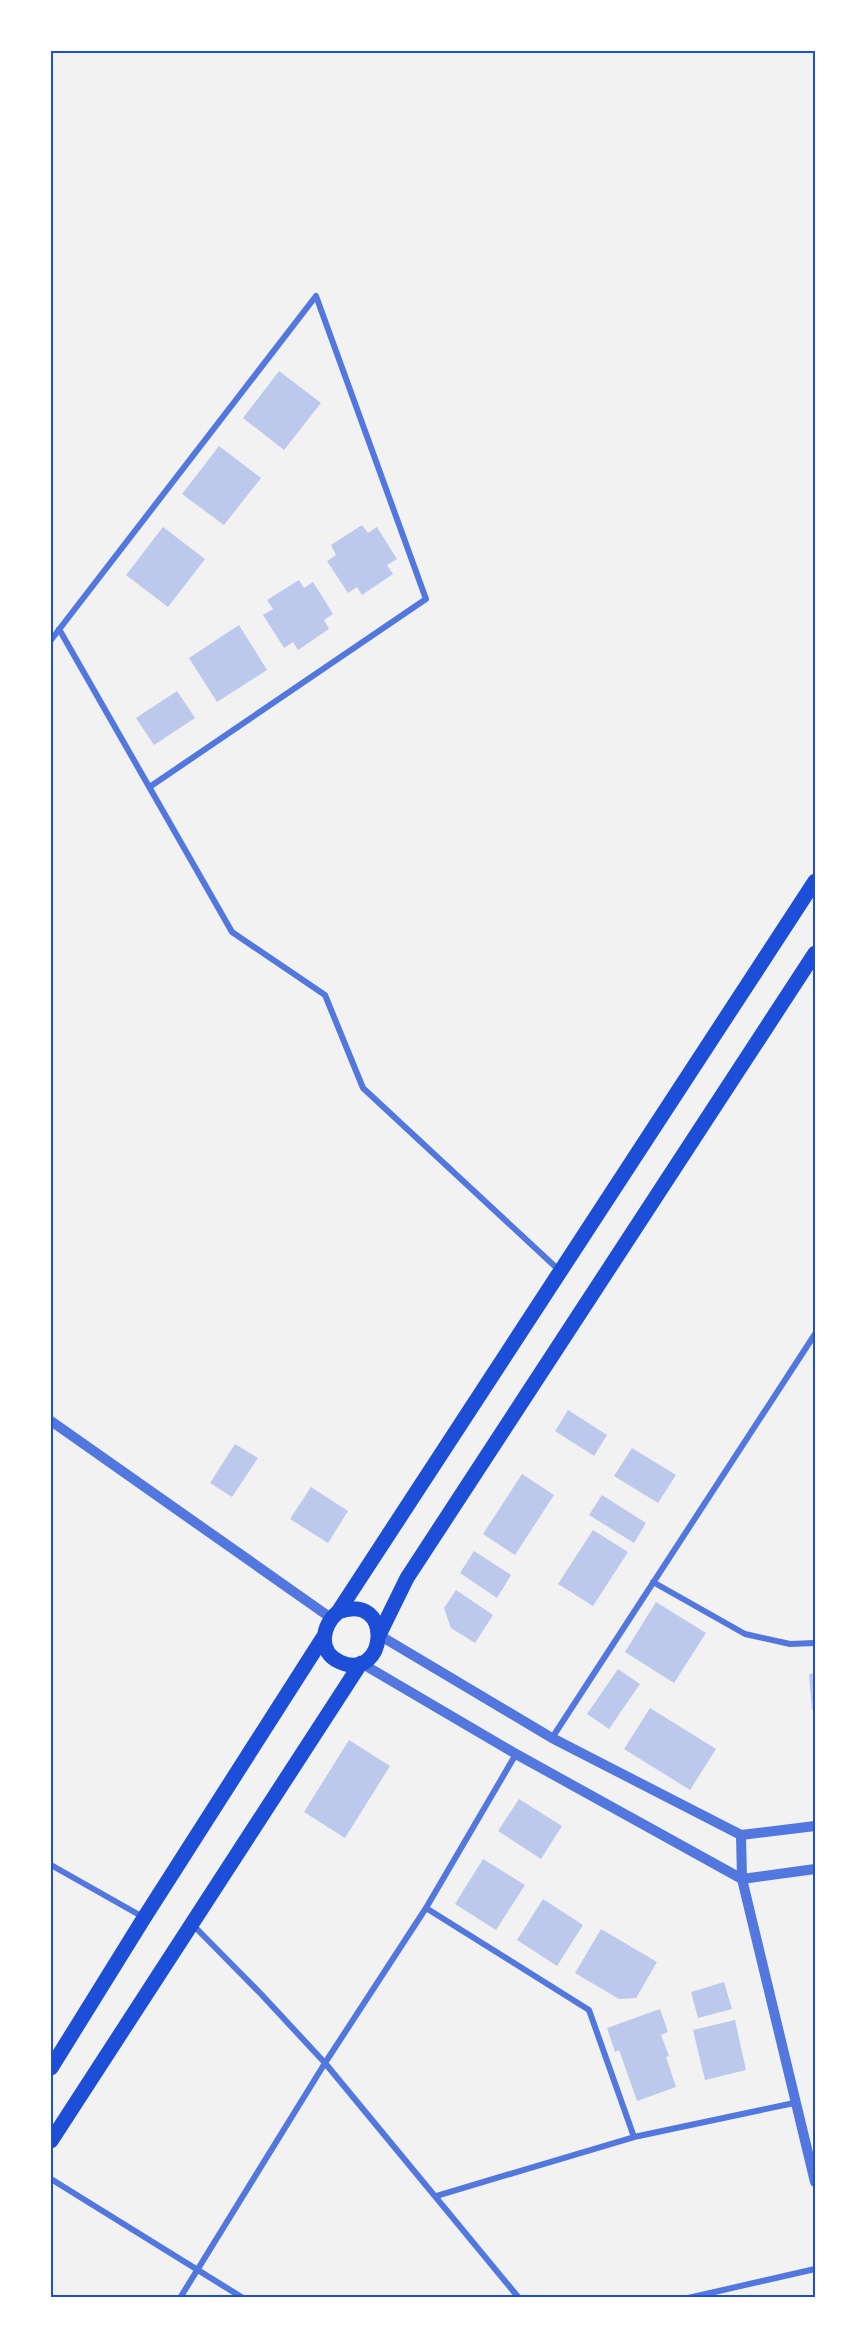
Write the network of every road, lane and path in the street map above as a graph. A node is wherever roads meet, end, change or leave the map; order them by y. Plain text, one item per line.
1 (59, 629) junction
2 (51, 640) edge
3 (150, 786) junction
4 (815, 881) edge
5 (815, 953) edge
6 (561, 1272) junction
7 (815, 1334) edge
8 (808, 1346) junction
9 (815, 1350) edge
10 (51, 1421) edge
11 (653, 1582) junction
12 (334, 1615) junction
13 (380, 1635) junction
14 (324, 1636) junction
15 (815, 1643) edge
16 (361, 1663) junction
17 (552, 1738) junction
18 (516, 1754) junction
19 (815, 1826) edge
20 (741, 1834) junction
21 (51, 1865) edge
22 (815, 1869) edge
23 (742, 1879) junction
24 (426, 1908) junction
25 (144, 1918) junction
26 (191, 1923) junction
27 (325, 2063) junction
28 (51, 2068) edge
29 (794, 2103) junction
30 (634, 2137) junction
31 (51, 2140) edge
32 (51, 2179) edge
33 (815, 2182) edge
34 (436, 2196) junction
35 (815, 2269) edge
36 (198, 2270) junction
37 (180, 2298) edge
38 (243, 2298) edge
39 (519, 2298) edge
40 (688, 2298) edge

1 - 2 street
1 - 3 street
1 - 3 street
3 - 6 street
4 - 6 main road
5 - 13 main road
6 - 12 main road
7 - 8 street
8 - 9 street
8 - 11 street
10 - 12 street
11 - 15 street
11 - 17 street
12 - 13 main road
12 - 14 main road
13 - 16 main road
13 - 17 street
14 - 16 main road
14 - 25 main road
16 - 18 street
16 - 26 main road
17 - 20 street
18 - 23 street
18 - 24 street
19 - 20 street
20 - 23 street
21 - 25 street
22 - 23 street
23 - 29 street
24 - 27 street
24 - 30 street
25 - 28 main road
26 - 27 street
26 - 31 main road
27 - 34 street
27 - 36 street
29 - 30 street
29 - 33 street
30 - 34 street
32 - 36 street
34 - 39 street
35 - 40 street
36 - 37 street
36 - 38 street

